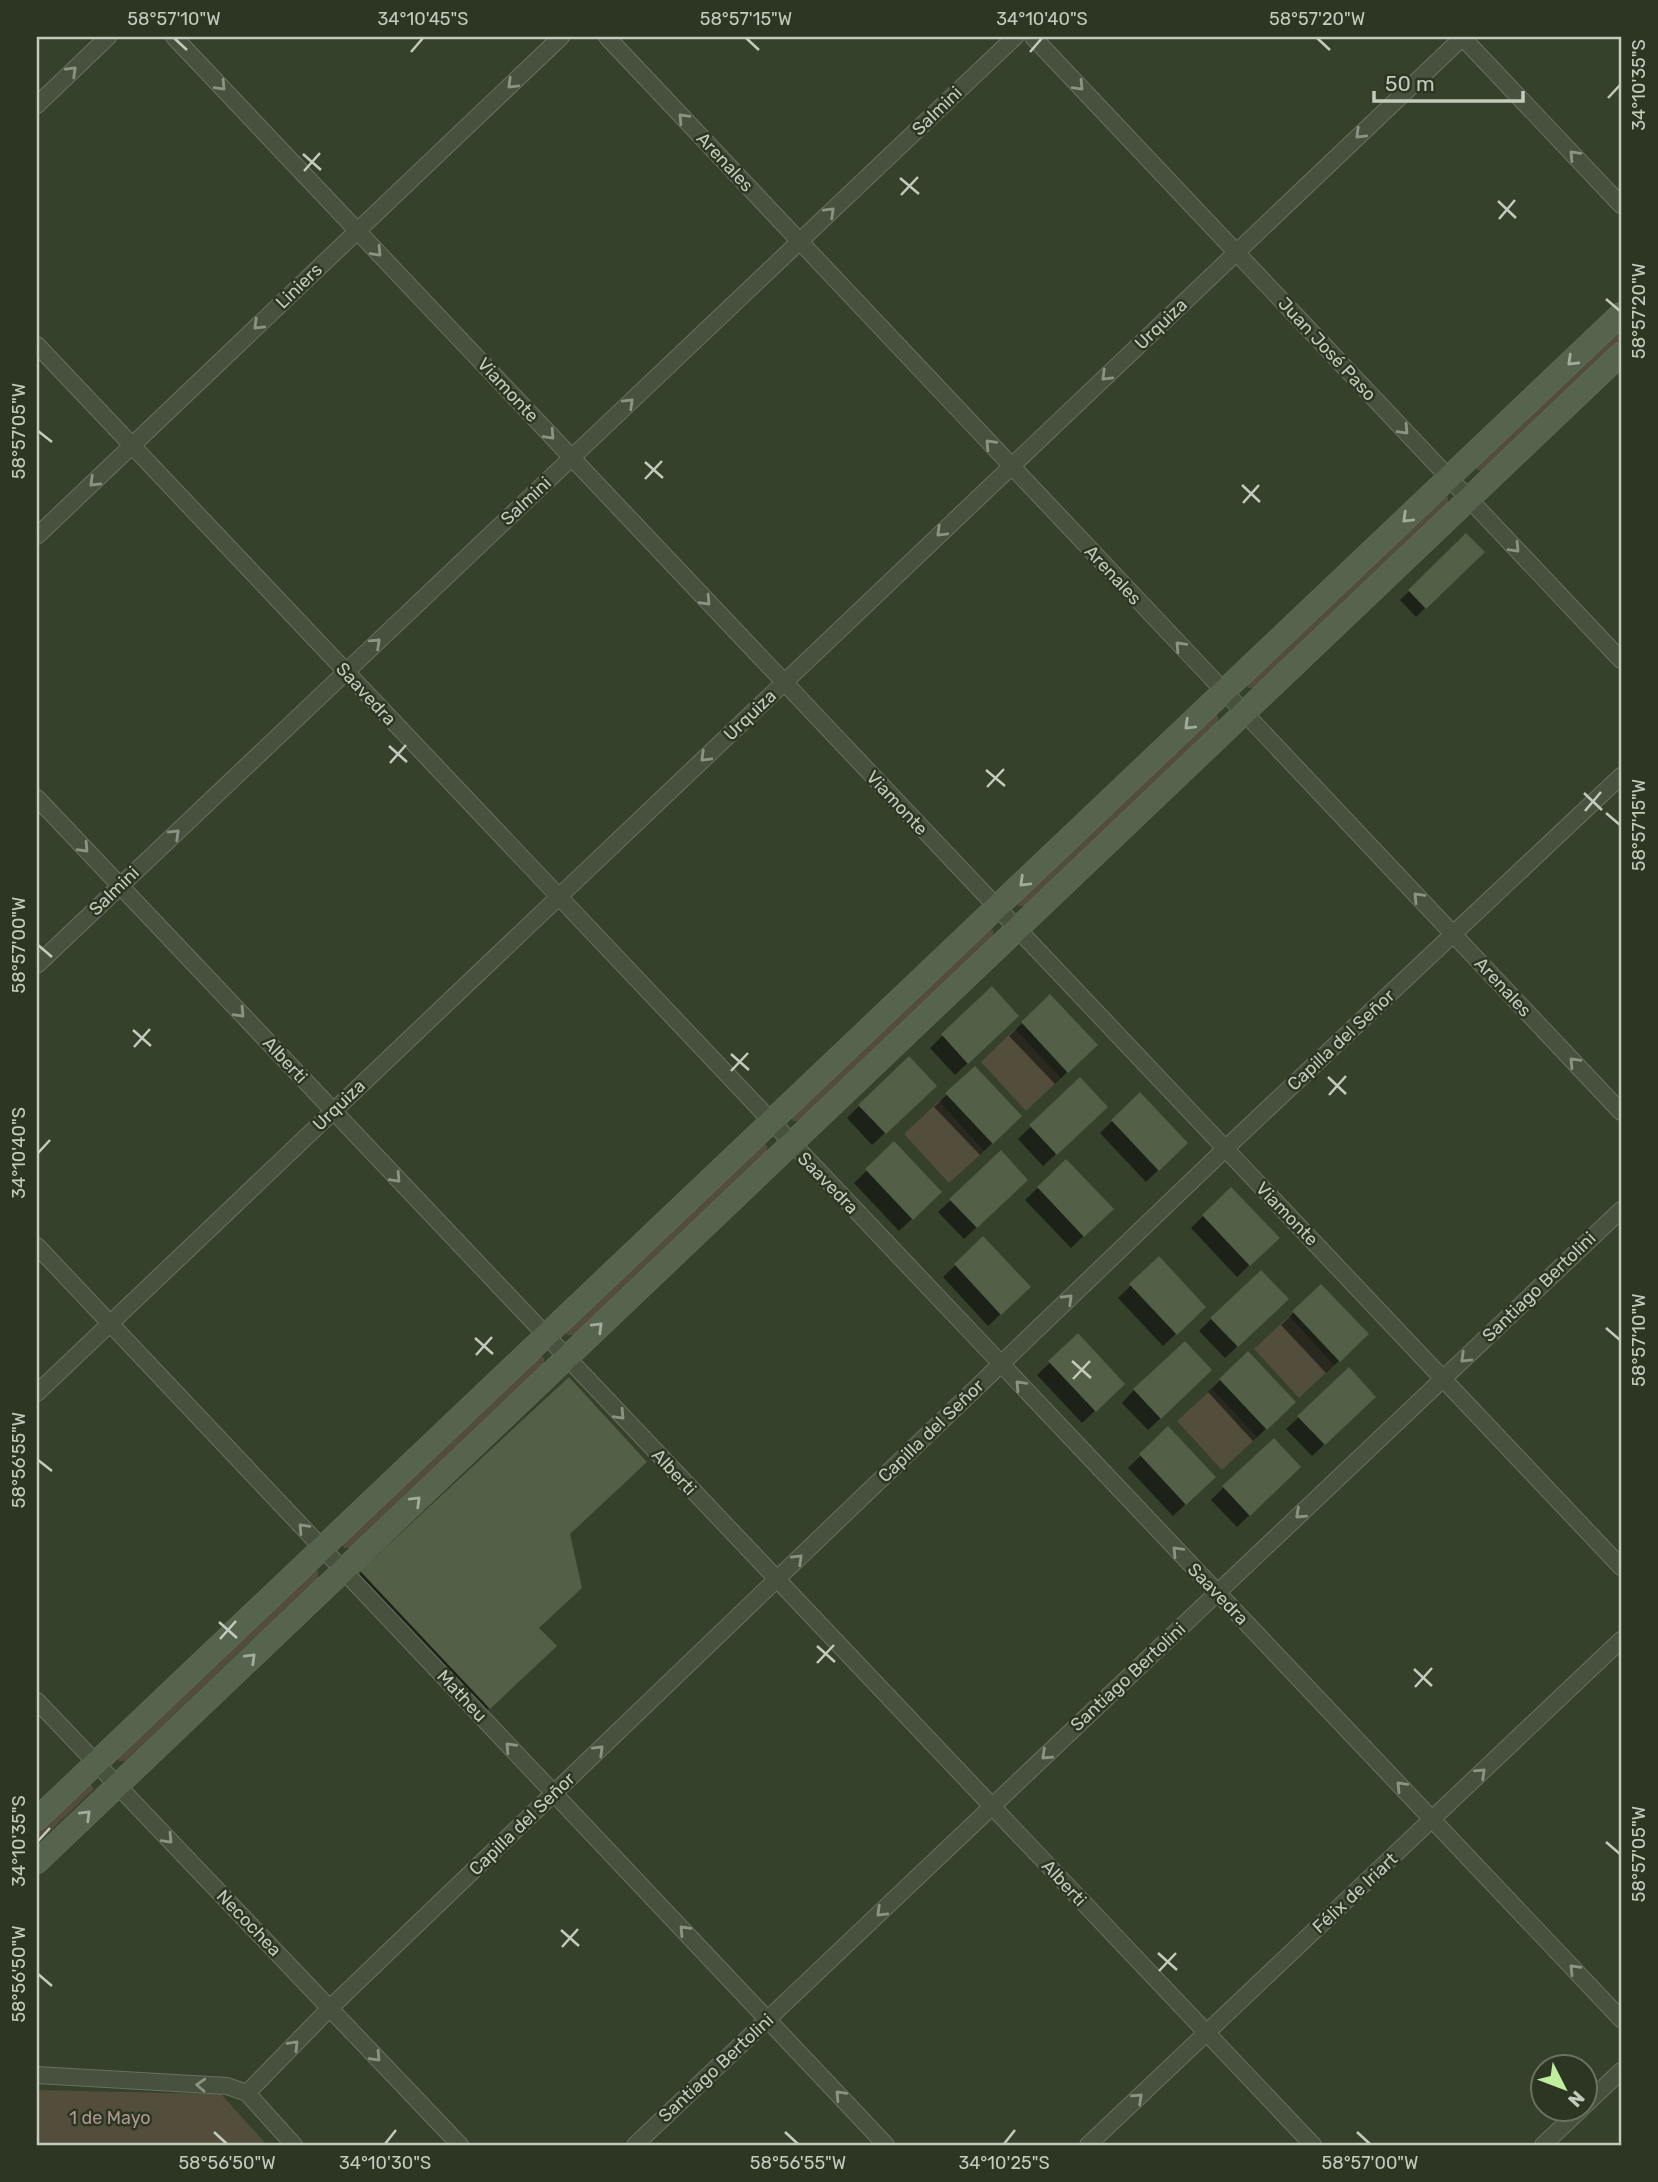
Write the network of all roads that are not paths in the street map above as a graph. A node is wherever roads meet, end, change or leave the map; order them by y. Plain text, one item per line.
1 (108, 37) edge
2 (174, 37) edge
3 (561, 37) edge
4 (607, 37) edge
5 (1014, 37) edge
6 (1033, 37) edge
7 (1462, 37) edge
8 (37, 105) edge
9 (1621, 205) edge
10 (358, 231) junction
11 (799, 241) junction
12 (1236, 252) junction
13 (1621, 314) edge
14 (37, 345) edge
15 (1621, 354) edge
16 (132, 446) junction
17 (571, 458) junction
18 (1011, 466) junction
19 (1449, 478) junction
20 (1469, 499) junction
21 (37, 536) edge
22 (1621, 660) edge
23 (345, 672) junction
24 (783, 682) junction
25 (1224, 692) junction
26 (1244, 713) junction
27 (1621, 776) edge
28 (37, 798) edge
29 (120, 886) junction
30 (558, 897) junction
31 (996, 908) junction
32 (1016, 929) junction
33 (1454, 935) junction
34 (37, 965) edge
35 (333, 1111) junction
36 (1621, 1112) edge
37 (770, 1122) junction
38 (791, 1144) junction
39 (1225, 1149) junction
40 (1621, 1210) edge
41 (37, 1246) edge
42 (110, 1323) junction
43 (545, 1336) junction
44 (566, 1358) junction
45 (1000, 1364) junction
46 (1443, 1379) junction
47 (37, 1393) edge
48 (322, 1548) junction
49 (1621, 1567) edge
50 (343, 1570) junction
51 (776, 1580) junction
52 (1217, 1593) junction
53 (1621, 1640) edge
54 (37, 1701) edge
55 (96, 1763) junction
56 (117, 1786) junction
57 (554, 1793) junction
58 (992, 1807) junction
59 (37, 1819) edge
60 (1432, 1819) junction
61 (37, 1862) edge
62 (330, 2008) junction
63 (768, 2019) junction
64 (1621, 2019) edge
65 (1206, 2033) junction
66 (1621, 2071) edge
67 (37, 2075) edge
68 (247, 2093) junction
69 (1598, 2093) edge
70 (1567, 2122) edge
71 (294, 2145) edge
72 (460, 2145) edge
73 (635, 2145) edge
74 (886, 2145) edge
75 (1088, 2145) edge
76 (1313, 2145) edge
77 (1543, 2145) edge

8 -> 1 street
2 -> 10 street, Viamonte
3 -> 10 street, Liniers
11 -> 4 street, Arenales
11 -> 5 street, Salmini
6 -> 12 street, Juan José Paso
9 -> 7 street
7 -> 12 street, Urquiza
10 -> 16 street, Liniers
10 -> 17 street, Viamonte
17 -> 11 street, Salmini
18 -> 11 street, Arenales
12 -> 18 street, Urquiza
12 -> 19 street, Juan José Paso
13 -> 19 main road
14 - 16 street, Saavedra
15 - 20 main road
16 -> 21 street, Liniers
16 - 23 street, Saavedra
23 -> 17 street, Salmini
17 -> 24 street, Viamonte
18 -> 24 street, Urquiza
25 -> 18 street, Arenales
19 - 20 street, Juan José Paso
19 -> 25 main road
20 -> 22 street, Juan José Paso
20 - 26 main road
29 -> 23 street, Salmini
23 - 30 street, Saavedra
24 -> 30 street, Urquiza
24 - 31 street, Viamonte
25 - 26 street, Arenales
25 -> 31 main road
26 - 32 main road
33 -> 26 street, Arenales
27 - 33 street, Capilla del Señor
28 -> 29 street, Alberti
29 - 34 street, Salmini
29 -> 35 street, Alberti
30 - 35 street, Urquiza
30 - 37 street, Saavedra
31 - 32 street, Viamonte
31 - 37 main road
32 - 38 main road
32 - 39 street, Viamonte
36 -> 33 street, Arenales
33 - 39 street, Capilla del Señor
35 - 42 street, Urquiza
35 -> 43 street, Alberti
37 - 38 street, Saavedra
37 - 43 main road
44 -> 38 main road
38 - 45 street, Saavedra
45 -> 39 street, Capilla del Señor
39 - 46 street, Viamonte
40 -> 46 street, Santiago Bertolini
41 - 42 street, Matheu
42 - 47 street, Urquiza
48 -> 42 street, Matheu
43 - 44 street, Alberti
43 - 48 main road
50 -> 44 main road
44 -> 51 street, Alberti
51 -> 45 street, Capilla del Señor
52 -> 45 street, Saavedra
46 - 49 street, Viamonte
46 -> 52 street, Santiago Bertolini
48 - 50 street, Matheu
48 - 55 main road
56 -> 50 main road
57 -> 50 street, Matheu
57 -> 51 street, Capilla del Señor
51 - 58 street, Alberti
52 -> 58 street, Santiago Bertolini
60 -> 52 street, Saavedra
60 -> 53 street, Félix de Iriart
54 - 55 street, Necochea
55 - 56 street, Necochea
55 - 59 main road
61 -> 56 main road
56 -> 62 street, Necochea
57 - 62 street, Capilla del Señor
63 -> 57 street, Matheu
58 -> 63 street, Santiago Bertolini
58 - 65 street, Alberti
64 -> 60 street, Saavedra
60 - 65 street, Félix de Iriart
68 -> 62 street, Capilla del Señor
62 -> 72 street, Necochea
63 - 73 street, Santiago Bertolini
74 -> 63 street, Matheu
75 -> 65 street, Félix de Iriart
65 - 76 street, Alberti
66 - 69 street
68 -> 67 street
68 - 71 street
70 - 77 street

